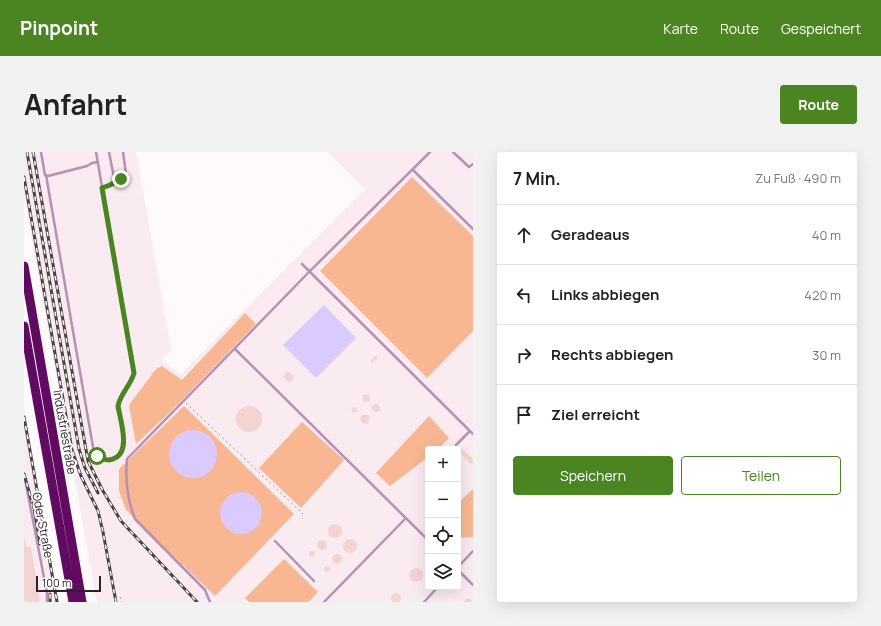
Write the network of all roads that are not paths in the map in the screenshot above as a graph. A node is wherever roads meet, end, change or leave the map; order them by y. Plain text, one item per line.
1 (41, 152) edge
2 (96, 152) edge
3 (109, 152) edge
4 (123, 152) edge
5 (430, 152) edge
6 (453, 152) edge
7 (97, 162) junction
8 (473, 164) edge
9 (413, 170) junction
10 (46, 175) junction
11 (114, 183) junction
12 (102, 188) junction
13 (473, 229) edge
14 (302, 264) dead end
15 (24, 266) edge
16 (310, 272) junction
17 (24, 326) edge
18 (235, 348) junction
19 (470, 431) junction
20 (473, 434) edge
21 (456, 445) dead end
22 (24, 474) edge
23 (406, 518) junction
24 (425, 537) edge
25 (275, 541) dead end
26 (473, 551) edge
27 (461, 564) edge
28 (461, 573) edge
29 (314, 581) dead end
30 (473, 585) edge
31 (435, 590) edge
32 (47, 602) edge
33 (73, 602) edge
34 (82, 602) edge
35 (210, 602) edge
36 (324, 602) edge
37 (424, 602) edge

1 - 10 lane
2 - 7 lane
3 - 11 lane
4 - 11 lane
5 - 9 lane
6 - 8 lane
7 - 10 lane
7 - 12 lane
9 - 13 lane
9 - 16 lane
10 - 12 lane
11 - 12 lane
14 - 16 lane
15 - 34 highway, Industriestraße
16 - 18 lane
16 - 19 lane
17 - 33 highway, Industriestraße
18 - 23 lane
18 - 35 lane
19 - 20 lane
19 - 21 lane
22 - 32 lane, Oder Straße
23 - 24 lane
23 - 36 lane
25 - 29 lane
26 - 27 lane
28 - 30 lane
31 - 37 lane

